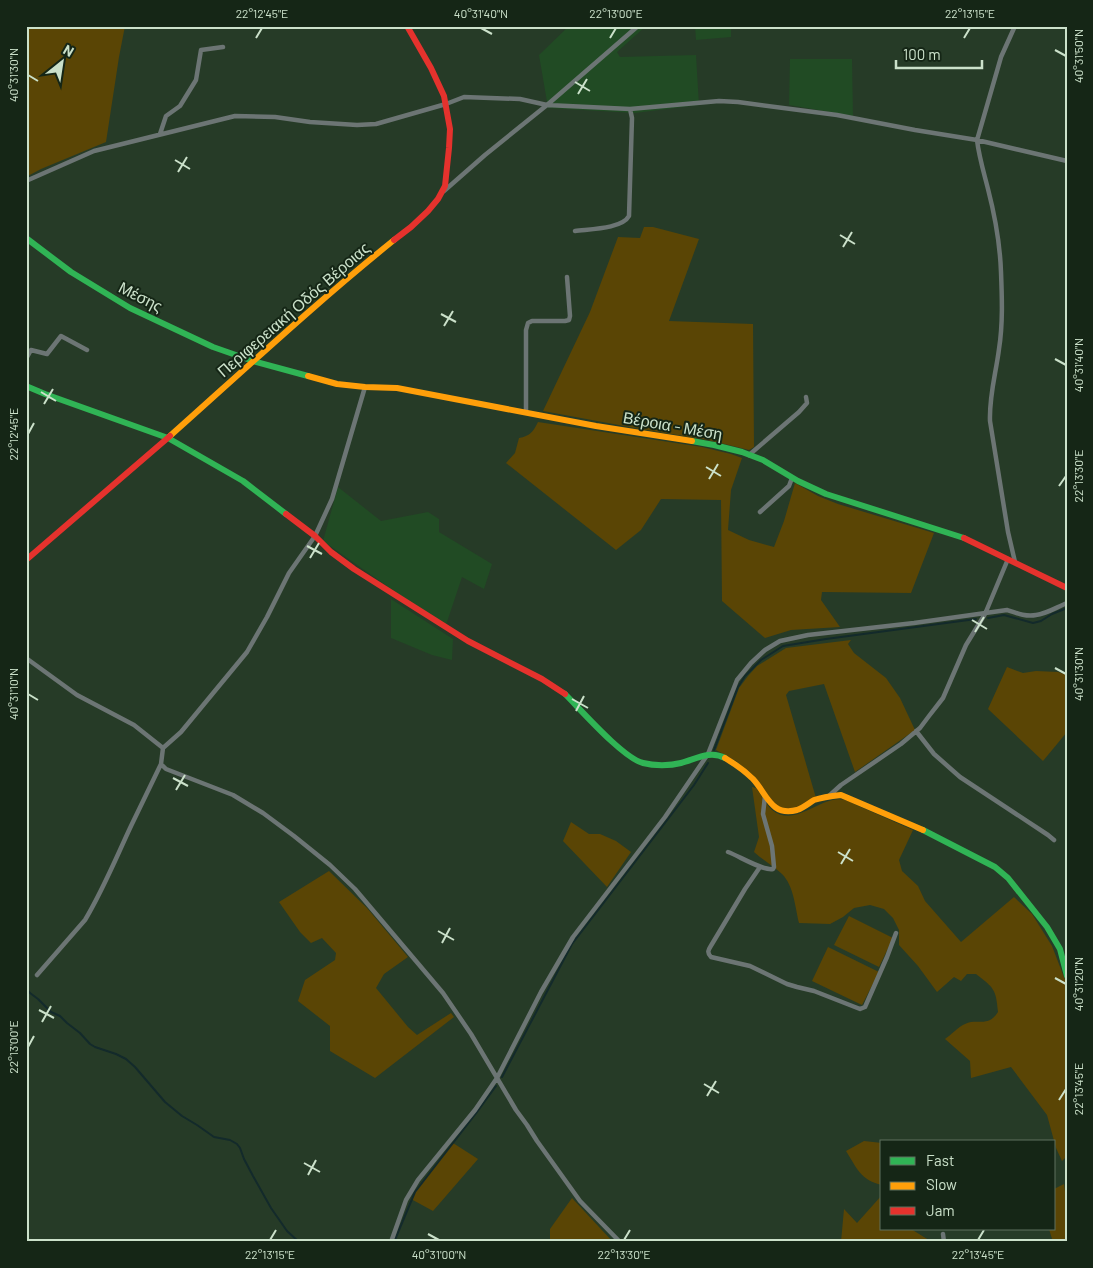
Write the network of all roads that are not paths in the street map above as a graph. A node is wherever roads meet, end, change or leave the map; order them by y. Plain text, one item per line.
1 (407, 26) edge
2 (638, 26) edge
3 (1015, 26) edge
4 (223, 47) dead end
5 (446, 104) junction
6 (547, 105) junction
7 (630, 109) junction
8 (160, 134) junction
9 (977, 140) junction
10 (1067, 161) edge
11 (26, 181) edge
12 (441, 194) junction
13 (575, 231) dead end
14 (26, 238) edge
15 (567, 277) dead end
16 (88, 350) dead end
17 (26, 358) edge
18 (253, 361) junction
19 (26, 386) edge
20 (365, 387) junction
21 (806, 398) dead end
22 (526, 412) junction
23 (168, 438) junction
24 (750, 455) junction
25 (792, 478) junction
26 (760, 512) dead end
27 (315, 536) junction
28 (1008, 559) junction
29 (26, 560) edge
30 (1015, 562) junction
31 (1067, 588) edge
32 (1067, 603) edge
33 (985, 614) junction
34 (26, 658) edge
35 (916, 731) junction
36 (162, 748) junction
37 (708, 754) junction
38 (161, 764) junction
39 (765, 796) junction
40 (830, 796) junction
41 (1054, 840) dead end
42 (728, 852) dead end
43 (760, 867) junction
44 (896, 933) dead end
45 (37, 975) dead end
46 (1067, 976) edge
47 (497, 1078) junction
48 (943, 1234) dead end
49 (391, 1242) edge
50 (620, 1242) edge
51 (944, 1242) edge

1 - 5 street, Περιφερειακή Οδός Βέροιας
2 - 6 street
3 - 9 street
4 - 8 street
5 - 6 street
5 - 8 street
5 - 12 street, Περιφερειακή Οδός Βέροιας
6 - 7 street
6 - 12 street
7 - 9 street
7 - 13 street
8 - 11 street
9 - 10 street
9 - 30 street
12 - 18 street, Περιφερειακή Οδός Βέροιας
14 - 18 street, Μέσης
15 - 22 street
16 - 17 street
18 - 20 street, Βέροια - Μέση
18 - 23 street, Περιφερειακή Οδός Βέροιας
19 - 23 street
20 - 22 street, Βέροια - Μέση
20 - 27 street
21 - 24 street
22 - 24 street, Βέροια - Μέση
23 - 27 street
23 - 29 street, Περιφερειακή Οδός Βέροιας
24 - 25 street, Βέροια - Μέση
25 - 26 street
25 - 28 street, Βέροια - Μέση
27 - 36 street
27 - 37 street
28 - 30 street, Βέροια - Μέση
28 - 33 street
30 - 31 street, Βέροια - Μέση
32 - 33 street
33 - 35 street
33 - 37 street
34 - 36 street
35 - 40 street
35 - 41 street
36 - 38 street
37 - 39 street
37 - 47 street
38 - 45 street
38 - 47 street
39 - 40 street
39 - 43 street
40 - 46 street
42 - 43 street
43 - 44 street
47 - 49 street
47 - 50 street
48 - 51 street

